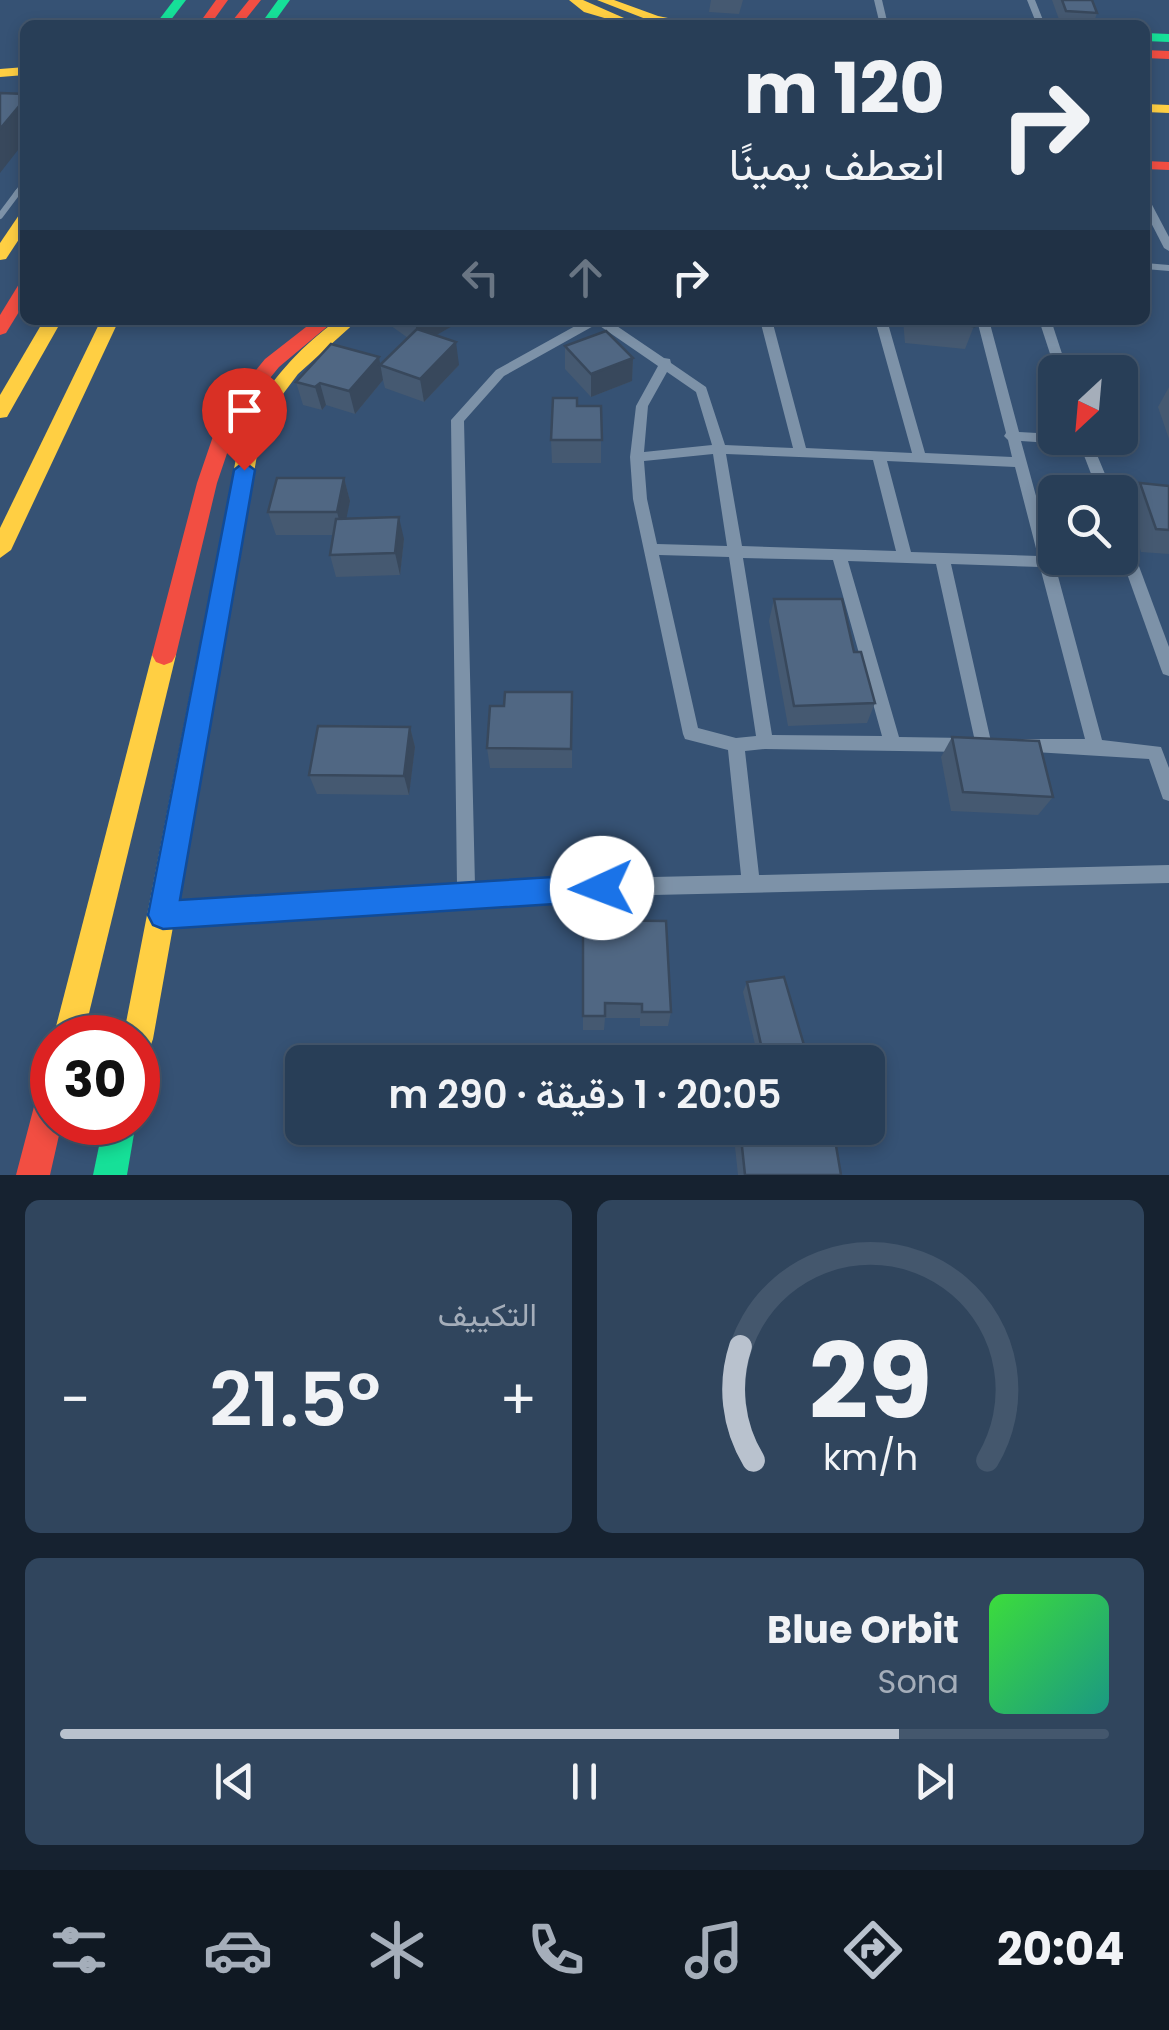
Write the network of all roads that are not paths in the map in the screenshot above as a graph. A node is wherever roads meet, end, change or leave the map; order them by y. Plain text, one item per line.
1 (180, 0) edge
2 (254, 0) edge
3 (576, 0) edge
4 (603, 0) edge
5 (165, 20) edge
6 (239, 20) edge
7 (624, 20) edge
8 (670, 20) edge
9 (20, 189) edge
10 (1150, 211) edge
11 (0, 216) edge
12 (20, 225) edge
13 (1169, 248) edge
14 (0, 255) edge
15 (20, 296) edge
16 (50, 325) edge
17 (108, 325) edge
18 (320, 325) edge
19 (340, 325) edge
20 (588, 325) edge
21 (605, 325) edge
22 (767, 325) edge
23 (882, 325) edge
24 (984, 325) edge
25 (1047, 325) edge
26 (0, 329) edge
27 (1056, 355) edge
28 (666, 362) junction
29 (0, 412) edge
30 (1011, 436) junction
31 (1038, 437) edge
32 (719, 450) junction
33 (801, 453) junction
34 (880, 456) junction
35 (636, 457) junction
36 (920, 458) junction
37 (1018, 462) junction
38 (1138, 494) edge
39 (1169, 495) edge
40 (1037, 528) joint
41 (1038, 531) edge
42 (651, 549) junction
43 (0, 550) edge
44 (734, 552) junction
45 (839, 555) junction
46 (905, 558) junction
47 (942, 558) junction
48 (1038, 562) edge
49 (1052, 575) edge
50 (1135, 575) edge
51 (1169, 670) edge
52 (765, 742) junction
53 (893, 744) junction
54 (736, 746) junction
55 (984, 746) junction
56 (1095, 748) junction
57 (1162, 751) edge
58 (1169, 793) edge
59 (1169, 874) edge
60 (750, 884) junction
61 (466, 895) junction
62 (163, 915) junction
63 (74, 1015) edge
64 (143, 1015) edge
65 (41, 1145) edge
66 (116, 1145) edge
67 (34, 1175) edge
68 (110, 1175) edge

1 - 5 main road
2 - 6 main road
3 - 7 main road
4 - 8 main road
9 - 11 lane
10 - 13 street
12 - 14 main road
15 - 26 main road
16 - 29 main road
17 - 43 main road
18 - 63 main road
19 - 62 main road
20 - 61 street
21 - 28 street
22 - 33 street
23 - 36 street
24 - 30 street
25 - 27 street
28 - 32 street
28 - 35 street
30 - 31 street
30 - 37 street
32 - 33 street
32 - 35 street
32 - 44 street
33 - 34 street
34 - 36 street
34 - 46 street
35 - 42 street
36 - 37 street
37 - 40 street
38 - 39 street
40 - 41 street
42 - 44 street
42 - 54 street
44 - 45 street
44 - 52 street
45 - 46 street
45 - 53 street
46 - 47 street
47 - 48 street
47 - 55 street
49 - 56 street
50 - 51 street
52 - 53 street
52 - 54 street
53 - 55 street
54 - 60 street
55 - 56 street
56 - 57 street
57 - 58 street
59 - 60 street
60 - 61 street
61 - 62 street
62 - 64 main road
65 - 67 main road
66 - 68 main road

